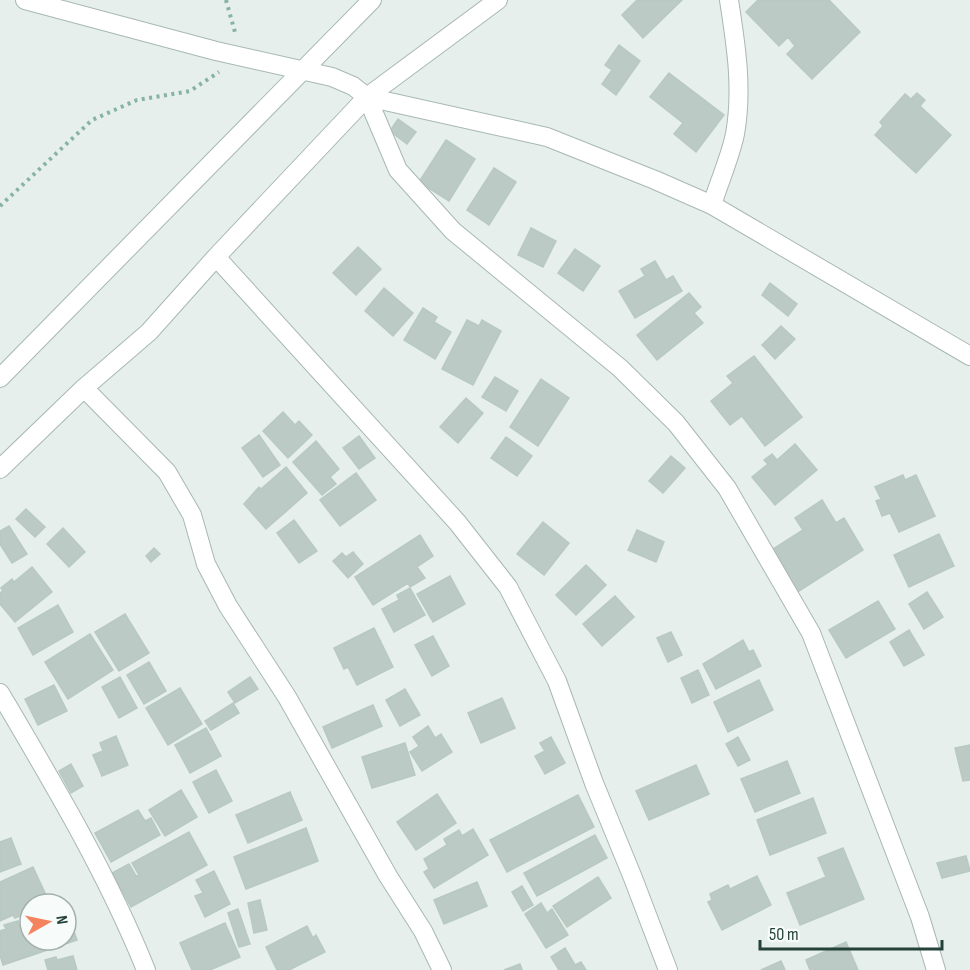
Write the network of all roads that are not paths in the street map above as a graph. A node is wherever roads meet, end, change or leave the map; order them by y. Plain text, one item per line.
1 (26, 0) edge
2 (372, 0) edge
3 (498, 0) edge
4 (729, 0) edge
5 (302, 72) junction
6 (367, 97) junction
7 (712, 206) junction
8 (216, 257) junction
9 (970, 356) edge
10 (0, 378) edge
11 (84, 388) junction
12 (0, 469) edge
13 (0, 693) edge
14 (146, 970) edge
15 (442, 970) edge
16 (668, 970) edge
17 (936, 970) edge

1 - 5 street
2 - 5 street
3 - 6 street
4 - 7 street
5 - 6 street
5 - 10 street
6 - 7 street
6 - 8 street
6 - 17 street
7 - 9 street
8 - 11 street
8 - 16 street
11 - 12 street
11 - 15 street
13 - 14 street

